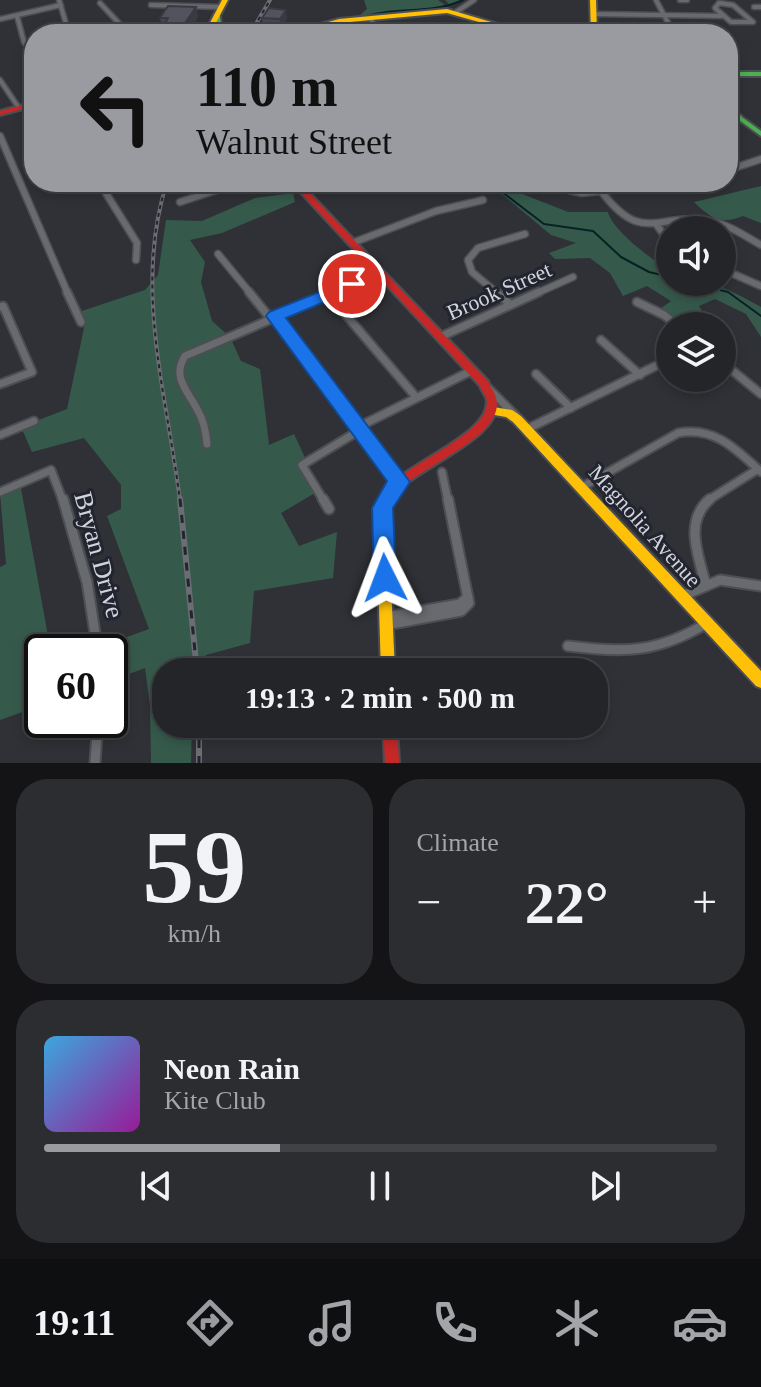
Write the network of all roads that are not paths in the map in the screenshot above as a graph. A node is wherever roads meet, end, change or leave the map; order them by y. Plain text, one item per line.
1 (474, 0) edge
2 (593, 0) edge
3 (656, 0) edge
4 (680, 0) edge
5 (687, 0) edge
6 (60, 3) edge
7 (100, 3) dead end
8 (151, 5) dead end
9 (754, 7) dead end
10 (761, 7) edge
11 (221, 8) edge
12 (456, 12) junction
13 (594, 14) junction
14 (664, 15) junction
15 (17, 16) junction
16 (721, 16) junction
17 (0, 19) edge
18 (366, 19) junction
19 (66, 24) edge
20 (120, 24) edge
21 (330, 24) edge
22 (370, 24) edge
23 (496, 24) edge
24 (594, 24) edge
25 (669, 24) edge
26 (24, 42) edge
27 (738, 74) edge
28 (761, 74) edge
29 (0, 80) edge
30 (24, 107) edge
31 (19, 108) junction
32 (0, 113) edge
33 (740, 117) edge
34 (761, 134) edge
35 (0, 136) edge
36 (761, 159) edge
37 (739, 166) edge
38 (105, 192) edge
39 (210, 192) edge
40 (304, 192) edge
41 (602, 192) edge
42 (483, 200) dead end
43 (180, 202) dead end
44 (656, 224) edge
45 (736, 231) edge
46 (525, 234) dead end
47 (352, 243) junction
48 (761, 245) edge
49 (218, 254) dead end
50 (136, 260) dead end
51 (380, 273) junction
52 (736, 275) edge
53 (573, 277) dead end
54 (761, 286) edge
55 (328, 294) junction
56 (637, 302) dead end
57 (511, 305) junction
58 (2, 306) edge
59 (658, 312) edge
60 (272, 317) junction
61 (81, 322) dead end
62 (440, 337) junction
63 (601, 340) dead end
64 (656, 366) edge
65 (471, 371) junction
66 (736, 373) edge
67 (536, 374) dead end
68 (640, 375) junction
69 (0, 384) edge
70 (484, 384) junction
71 (761, 394) edge
72 (416, 397) junction
73 (571, 408) junction
74 (493, 411) junction
75 (34, 421) dead end
76 (525, 427) junction
77 (359, 429) junction
78 (0, 435) edge
79 (207, 444) dead end
80 (760, 470) edge
81 (442, 472) dead end
82 (399, 482) junction
83 (582, 487) junction
84 (0, 492) edge
85 (329, 509) dead end
86 (705, 582) junction
87 (761, 586) edge
88 (682, 596) junction
89 (386, 621) junction
90 (707, 623) junction
91 (96, 634) edge
92 (568, 646) dead end
93 (387, 658) edge
94 (761, 681) edge
95 (97, 738) edge
96 (391, 738) edge
97 (95, 763) edge
98 (392, 763) edge

1 - 12 street
2 - 13 main road
3 - 14 street
4 - 5 street
6 - 15 street
6 - 19 street
7 - 20 street
8 - 11 street
9 - 10 street
12 - 18 main road
12 - 23 main road
13 - 14 street
13 - 24 main road
14 - 16 street
14 - 25 street
15 - 17 street
15 - 26 street
16 - 16 street
18 - 21 main road
18 - 22 street
27 - 28 main road
29 - 31 street
30 - 31 main road
31 - 32 main road
33 - 34 main road
35 - 61 street
36 - 37 street
38 - 50 street
39 - 43 street
40 - 47 main road
41 - 44 street
42 - 47 street
45 - 48 street
46 - 57 street
47 - 51 main road
49 - 60 street
51 - 55 street
51 - 62 main road
52 - 54 street
53 - 57 street, Brook Street
55 - 60 street
55 - 72 street
56 - 59 street
57 - 62 street, Brook Street
58 - 69 street
60 - 77 street
60 - 79 street
62 - 65 main road
63 - 68 street
64 - 68 street
65 - 70 main road
65 - 72 street
66 - 71 street
67 - 73 street
68 - 73 street
70 - 74 main road
70 - 76 street
72 - 77 street
73 - 76 street
74 - 76 main road, Magnolia Avenue
74 - 82 main road
75 - 78 street
76 - 83 main road, Magnolia Avenue
77 - 82 street
77 - 85 street
80 - 83 street
80 - 86 street
81 - 89 street
82 - 89 main road
83 - 88 main road, Magnolia Avenue
84 - 91 street, Bryan Drive
86 - 87 street
86 - 88 street
88 - 90 main road, Magnolia Avenue
89 - 93 main road
90 - 92 street
90 - 94 main road, Magnolia Avenue
95 - 97 street
96 - 98 main road

